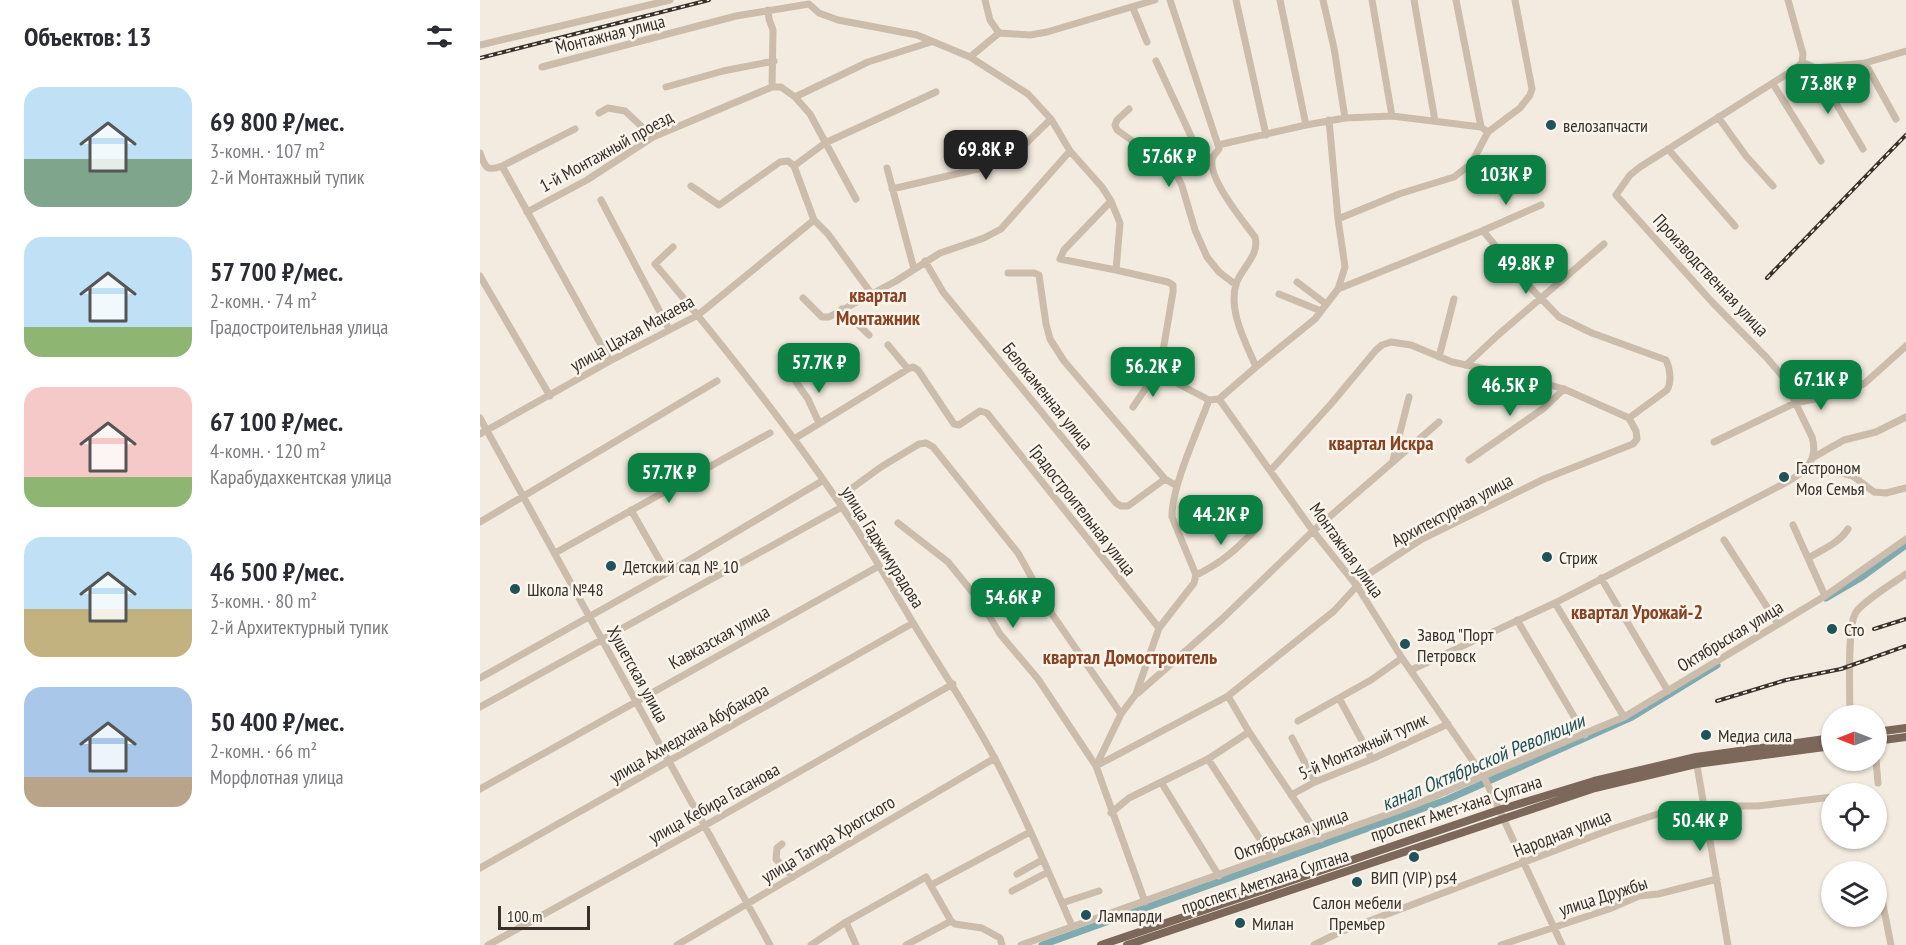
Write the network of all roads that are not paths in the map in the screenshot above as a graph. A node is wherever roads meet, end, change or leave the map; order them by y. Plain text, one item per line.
1 (670, 0) edge
2 (985, 0) edge
3 (1155, 0) edge
4 (1170, 0) edge
5 (1236, 0) edge
6 (1280, 0) edge
7 (1323, 0) edge
8 (1372, 0) edge
9 (1414, 0) edge
10 (1456, 0) edge
11 (1515, 0) edge
12 (1788, 0) edge
13 (1133, 8) junction
14 (768, 10) junction
15 (999, 33) junction
16 (932, 42) junction
17 (1147, 42) dead end
18 (480, 45) edge
19 (1905, 52) edge
20 (970, 57) junction
21 (774, 61) junction
22 (1156, 61) dead end
23 (1802, 62) junction
24 (1865, 63) junction
25 (542, 67) dead end
26 (1815, 68) junction
27 (1773, 84) junction
28 (666, 87) dead end
29 (772, 87) junction
30 (936, 92) dead end
31 (795, 97) junction
32 (1129, 109) dead end
33 (599, 113) dead end
34 (1392, 116) junction
35 (1718, 117) junction
36 (1345, 118) junction
37 (1051, 119) junction
38 (1896, 119) dead end
39 (1329, 120) junction
40 (1435, 121) junction
41 (1306, 125) junction
42 (1481, 127) junction
43 (574, 129) dead end
44 (1488, 132) junction
45 (1266, 135) junction
46 (653, 137) junction
47 (825, 143) junction
48 (1218, 145) junction
49 (1668, 149) junction
50 (1863, 149) dead end
51 (1071, 151) junction
52 (480, 153) edge
53 (1212, 160) junction
54 (1821, 161) dead end
55 (502, 166) junction
56 (794, 166) junction
57 (887, 168) dead end
58 (691, 186) dead end
59 (1773, 186) dead end
60 (892, 189) junction
61 (856, 199) dead end
62 (601, 200) dead end
63 (1111, 201) junction
64 (1541, 205) dead end
65 (526, 212) junction
66 (1338, 219) junction
67 (814, 220) junction
68 (1735, 226) dead end
69 (1482, 231) junction
70 (1604, 244) dead end
71 (673, 247) dead end
72 (925, 261) junction
73 (914, 268) junction
74 (1116, 270) junction
75 (1008, 273) dead end
76 (480, 276) edge
77 (1297, 282) dead end
78 (1236, 285) junction
79 (1338, 289) junction
80 (871, 293) junction
81 (1279, 294) dead end
82 (802, 298) dead end
83 (1454, 299) dead end
84 (1541, 299) junction
85 (1326, 304) junction
86 (842, 309) junction
87 (1321, 311) junction
88 (698, 315) junction
89 (669, 329) junction
90 (869, 335) dead end
91 (888, 345) dead end
92 (1906, 346) edge
93 (1438, 357) junction
94 (610, 361) junction
95 (1466, 365) junction
96 (1256, 367) junction
97 (911, 368) junction
98 (1164, 374) junction
99 (794, 379) dead end
100 (717, 381) dead end
101 (1563, 389) junction
102 (550, 396) junction
103 (1409, 397) dead end
104 (1219, 399) junction
105 (1209, 400) junction
106 (1795, 403) junction
107 (1133, 406) dead end
108 (1906, 417) edge
109 (480, 418) edge
110 (1629, 418) junction
111 (1439, 422) dead end
112 (819, 423) junction
113 (483, 432) edge
114 (770, 433) dead end
115 (794, 438) junction
116 (1714, 442) dead end
117 (1814, 457) junction
118 (1393, 460) junction
119 (1469, 460) dead end
120 (1271, 470) junction
121 (1804, 471) junction
122 (1164, 479) junction
123 (822, 481) junction
124 (1178, 486) junction
125 (1906, 488) edge
126 (524, 496) junction
127 (837, 499) junction
128 (842, 507) junction
129 (631, 510) junction
130 (480, 522) edge
131 (898, 523) dead end
132 (1793, 525) dead end
133 (1848, 529) dead end
134 (1255, 530) dead end
135 (1314, 531) junction
136 (1725, 540) dead end
137 (1906, 540) edge
138 (555, 553) junction
139 (1808, 558) junction
140 (879, 566) junction
141 (667, 573) junction
142 (1906, 574) edge
143 (1196, 575) junction
144 (1601, 578) junction
145 (1357, 586) junction
146 (1825, 596) junction
147 (1555, 603) junction
148 (589, 618) junction
149 (1517, 620) junction
150 (913, 622) junction
151 (1778, 624) junction
152 (1159, 627) junction
153 (602, 640) junction
154 (1402, 658) junction
155 (1411, 670) junction
156 (480, 678) edge
157 (952, 684) junction
158 (1668, 691) junction
159 (1136, 694) junction
160 (1228, 696) junction
161 (1339, 698) junction
162 (635, 701) junction
163 (1850, 705) edge
164 (480, 707) edge
165 (1120, 714) junction
166 (1624, 717) junction
167 (1298, 721) dead end
168 (1448, 724) junction
169 (1906, 728) edge
170 (1887, 731) edge
171 (1249, 732) junction
172 (1586, 735) junction
173 (1906, 737) edge
174 (1292, 738) dead end
175 (1821, 740) edge
176 (1887, 740) edge
177 (1821, 747) edge
178 (995, 758) junction
179 (1208, 759) junction
180 (1372, 759) junction
181 (1696, 761) junction
182 (669, 762) junction
183 (1096, 766) junction
184 (1876, 771) edge
185 (1485, 780) junction
186 (1161, 782) junction
187 (1315, 782) junction
188 (1878, 783) dead end
189 (480, 789) edge
190 (1291, 795) junction
191 (1821, 798) edge
192 (1706, 807) junction
193 (1111, 813) junction
194 (1501, 814) junction
195 (705, 826) junction
196 (1030, 832) junction
197 (1321, 839) junction
198 (782, 844) dead end
199 (1270, 856) junction
200 (1042, 860) junction
201 (1523, 863) junction
202 (480, 868) edge
203 (1048, 872) junction
204 (1017, 874) dead end
205 (1219, 876) junction
206 (793, 878) junction
207 (1717, 879) junction
208 (931, 885) junction
209 (1012, 891) dead end
210 (1099, 891) dead end
211 (1145, 902) junction
212 (1062, 903) junction
213 (748, 905) junction
214 (951, 921) junction
215 (846, 922) junction
216 (1887, 925) edge
217 (1072, 926) junction
218 (1555, 927) junction
219 (1130, 942) edge
220 (488, 945) edge
221 (677, 945) edge
222 (770, 945) edge
223 (812, 945) edge
224 (856, 945) edge
225 (906, 945) edge
226 (1002, 945) edge
227 (1021, 945) edge
228 (1101, 945) edge
229 (1315, 945) edge
230 (1321, 945) edge
231 (1501, 945) edge
232 (1562, 945) edge
233 (1728, 945) edge
234 (1891, 945) edge

1 - 18 street
2 - 15 street
3 - 13 street
4 - 48 street
5 - 45 street
6 - 41 street
7 - 36 street
8 - 34 street
9 - 40 street
10 - 42 street
11 - 44 street
12 - 23 street
13 - 15 street
13 - 17 street
14 - 16 street, Монтажная улица
14 - 21 street
14 - 25 street, Монтажная улица
15 - 20 street
16 - 20 street, Монтажная улица
16 - 31 street
19 - 24 street
20 - 37 street, Монтажная улица
21 - 28 street
21 - 29 street
22 - 53 street
23 - 26 street
23 - 27 street, Производственная улица
24 - 26 street
24 - 38 street
26 - 50 street
27 - 35 street, Производственная улица
27 - 54 street
29 - 31 street
29 - 46 street, 1-й Монтажный проезд
30 - 47 street
31 - 47 street
32 - 78 street
33 - 46 street
34 - 36 street
34 - 40 street
35 - 49 street, Производственная улица
35 - 59 street
36 - 39 street
37 - 51 street, Монтажная улица
37 - 60 street
39 - 41 street
39 - 66 street
40 - 42 street
41 - 45 street
42 - 44 street
43 - 55 street
44 - 66 street
45 - 48 street
46 - 65 street, 1-й Монтажный проезд
47 - 56 street
47 - 61 street
48 - 53 street
49 - 68 street
49 - 106 street, Производственная улица
51 - 63 street, Монтажная улица
51 - 72 street
52 - 55 street
53 - 78 street
55 - 65 street
56 - 58 street
56 - 67 street
57 - 60 street
60 - 73 street
62 - 89 street
63 - 74 street, Монтажная улица
63 - 74 street
64 - 69 street
65 - 94 street
66 - 79 street
67 - 80 street
67 - 88 street, улица Цахая Макаева
69 - 79 street
69 - 84 street
70 - 84 street
71 - 88 street, улица Гаджимурадова
72 - 73 street
72 - 122 street, Белокаменная улица
73 - 80 street
74 - 98 street
75 - 122 street, Белокаменная улица
76 - 102 street
77 - 85 street
78 - 96 street
79 - 85 street
80 - 86 street
81 - 87 street
82 - 86 street
83 - 93 street
84 - 95 street
84 - 110 street
85 - 87 street
86 - 90 street
87 - 96 street
88 - 89 street, улица Цахая Макаева
88 - 115 street, улица Гаджимурадова
89 - 94 street, улица Цахая Макаева
91 - 97 street
92 - 106 street
93 - 95 street
93 - 120 street
94 - 102 street, улица Цахая Макаева
95 - 101 street
96 - 104 street
97 - 112 street
97 - 152 street, Градостроительная улица
98 - 105 street
98 - 107 street
99 - 112 street
100 - 126 street
101 - 110 street
101 - 119 street
102 - 113 street, улица Цахая Макаева
103 - 118 street
104 - 105 street
104 - 120 street, Монтажная улица
105 - 124 street
106 - 116 street
106 - 117 street, Производственная улица
108 - 117 street
109 - 113 street, Хушетская улица
110 - 145 street, Архитектурная улица
111 - 118 street
112 - 115 street
113 - 126 street, Хушетская улица
114 - 129 street
115 - 123 street, улица Гаджимурадова
117 - 121 street
118 - 135 street
120 - 135 street, Монтажная улица
121 - 125 street
121 - 144 street
122 - 124 street, Белокаменная улица
123 - 127 street, улица Гаджимурадова
123 - 141 street
124 - 143 street
126 - 130 street
126 - 138 street, Хушетская улица
127 - 128 street, улица Гаджимурадова
127 - 165 street
128 - 140 street, улица Гаджимурадова
128 - 153 street
129 - 138 street
129 - 141 street
131 - 183 street
132 - 139 street
133 - 139 street
134 - 143 street
135 - 145 street, Монтажная улица
135 - 159 street
136 - 151 street
137 - 146 street, Октябрьская улица
138 - 148 street, Хушетская улица
139 - 146 street
140 - 150 street, улица Гаджимурадова
140 - 162 street, Кавказская улица
141 - 148 street
142 - 163 street
143 - 152 street
144 - 147 street
144 - 158 street
145 - 154 street, Монтажная улица
145 - 160 street, Архитектурная улица
146 - 151 street, Октябрьская улица
147 - 149 street
147 - 166 street
148 - 153 street, Хушетская улица
148 - 156 street
149 - 155 street
149 - 172 street
150 - 157 street, улица Гаджимурадова
150 - 182 street, улица Ахмедхана Абубакара
151 - 158 street, Октябрьская улица
152 - 159 street
153 - 162 street, Хушетская улица
153 - 164 street
154 - 155 street, Монтажная улица
154 - 161 street
155 - 168 street, Монтажная улица
157 - 178 street, улица Гаджимурадова
157 - 195 street, улица Кебира Гасанова
158 - 166 street, Октябрьская улица
159 - 165 street
160 - 171 street
160 - 183 street, Архитектурная улица
161 - 167 street
161 - 180 street
162 - 182 street, Хушетская улица
162 - 189 street, Кавказская улица
165 - 183 street
166 - 172 street, Октябрьская улица
168 - 180 street, 5-й Монтажный тупик
168 - 185 street, Монтажная улица
169 - 170 main road
171 - 179 street
171 - 190 street
172 - 185 street, Октябрьская улица
173 - 176 main road
174 - 187 street
175 - 181 main road, проспект Амет-хана Султана
177 - 181 main road
178 - 196 street, улица Гаджимурадова
178 - 206 street, улица Тагира Хрюгского
179 - 186 street
179 - 199 street
180 - 187 street, 5-й Монтажный тупик
181 - 192 street
181 - 194 main road, проспект Амет-хана Султана
182 - 195 street, Хушетская улица
182 - 202 street, улица Ахмедхана Абубакара
183 - 193 street
184 - 188 street
185 - 194 street, Монтажная улица
185 - 197 street, Октябрьская улица
186 - 193 street
186 - 205 street
187 - 190 street, 5-й Монтажный тупик
190 - 197 street
191 - 192 street, Народная улица
192 - 201 street, Народная улица
192 - 207 street
193 - 211 street
194 - 201 street, Монтажная улица
194 - 219 main road, проспект Амет-хана Султана
195 - 213 street, Хушетская улица
195 - 220 street, улица Кебира Гасанова
196 - 200 street, улица Гаджимурадова
196 - 208 street
197 - 199 street, Октябрьская улица
198 - 206 street
199 - 205 street, Октябрьская улица
200 - 203 street, улица Гаджимурадова
200 - 204 street
201 - 218 street, Монтажная улица
201 - 229 street, Народная улица
203 - 209 street
203 - 212 street, улица Гаджимурадова
205 - 211 street, Октябрьская улица
206 - 213 street, улица Тагира Хрюгского
207 - 218 street, улица Дружбы
207 - 233 street
208 - 214 street
208 - 215 street
210 - 212 street
211 - 217 street, Октябрьская улица
212 - 217 street, улица Гаджимурадова
213 - 221 street, улица Тагира Хрюгского
213 - 222 street, Хушетская улица
214 - 225 street
214 - 226 street
215 - 223 street
215 - 224 street
216 - 234 street
217 - 227 street, Октябрьская улица
218 - 231 street, улица Дружбы
218 - 232 street, Монтажная улица
219 - 228 main road, проспект Амет-хана Султана
229 - 230 street

